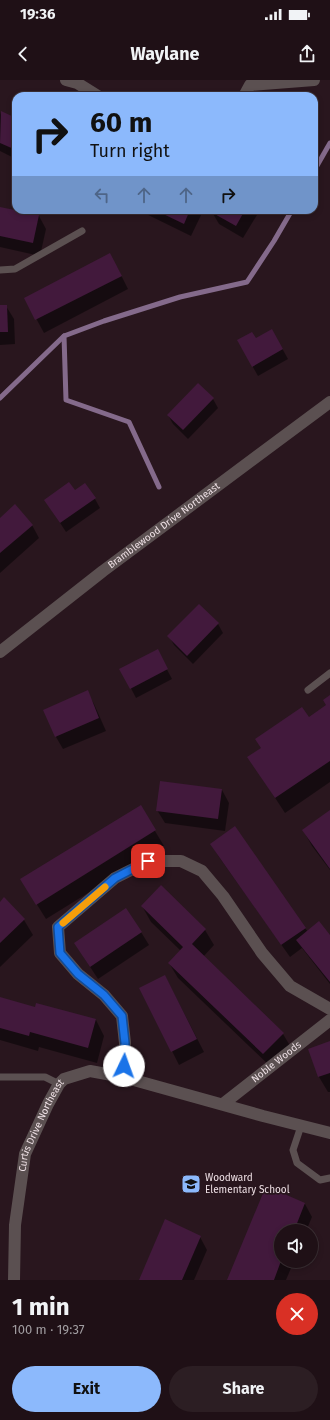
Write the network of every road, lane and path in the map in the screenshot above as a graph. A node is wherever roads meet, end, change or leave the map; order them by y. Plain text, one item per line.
1 (66, 80) edge
2 (314, 80) edge
3 (92, 92) edge
4 (246, 92) edge
5 (82, 231) dead end
6 (0, 270) edge
7 (330, 402) edge
8 (0, 652) edge
9 (330, 674) edge
10 (308, 690) dead end
11 (330, 1009) edge
12 (330, 1020) edge
13 (123, 1076) junction
14 (0, 1077) edge
15 (59, 1084) junction
16 (223, 1104) junction
17 (301, 1126) junction
18 (330, 1132) edge
19 (330, 1178) edge
20 (14, 1280) edge

1 - 3 street
2 - 4 street
5 - 6 lane
7 - 8 street, Bramblewood Drive Northeast
9 - 10 lane
11 - 13 street
12 - 16 street, Noble Woods
13 - 15 street, Curtis Drive Northeast
13 - 16 street, Curtis Drive Northeast
14 - 15 lane
15 - 20 street, Curtis Drive Northeast
16 - 17 street, Curtis Drive Northeast
17 - 18 street, Curtis Drive Northeast
17 - 19 lane

